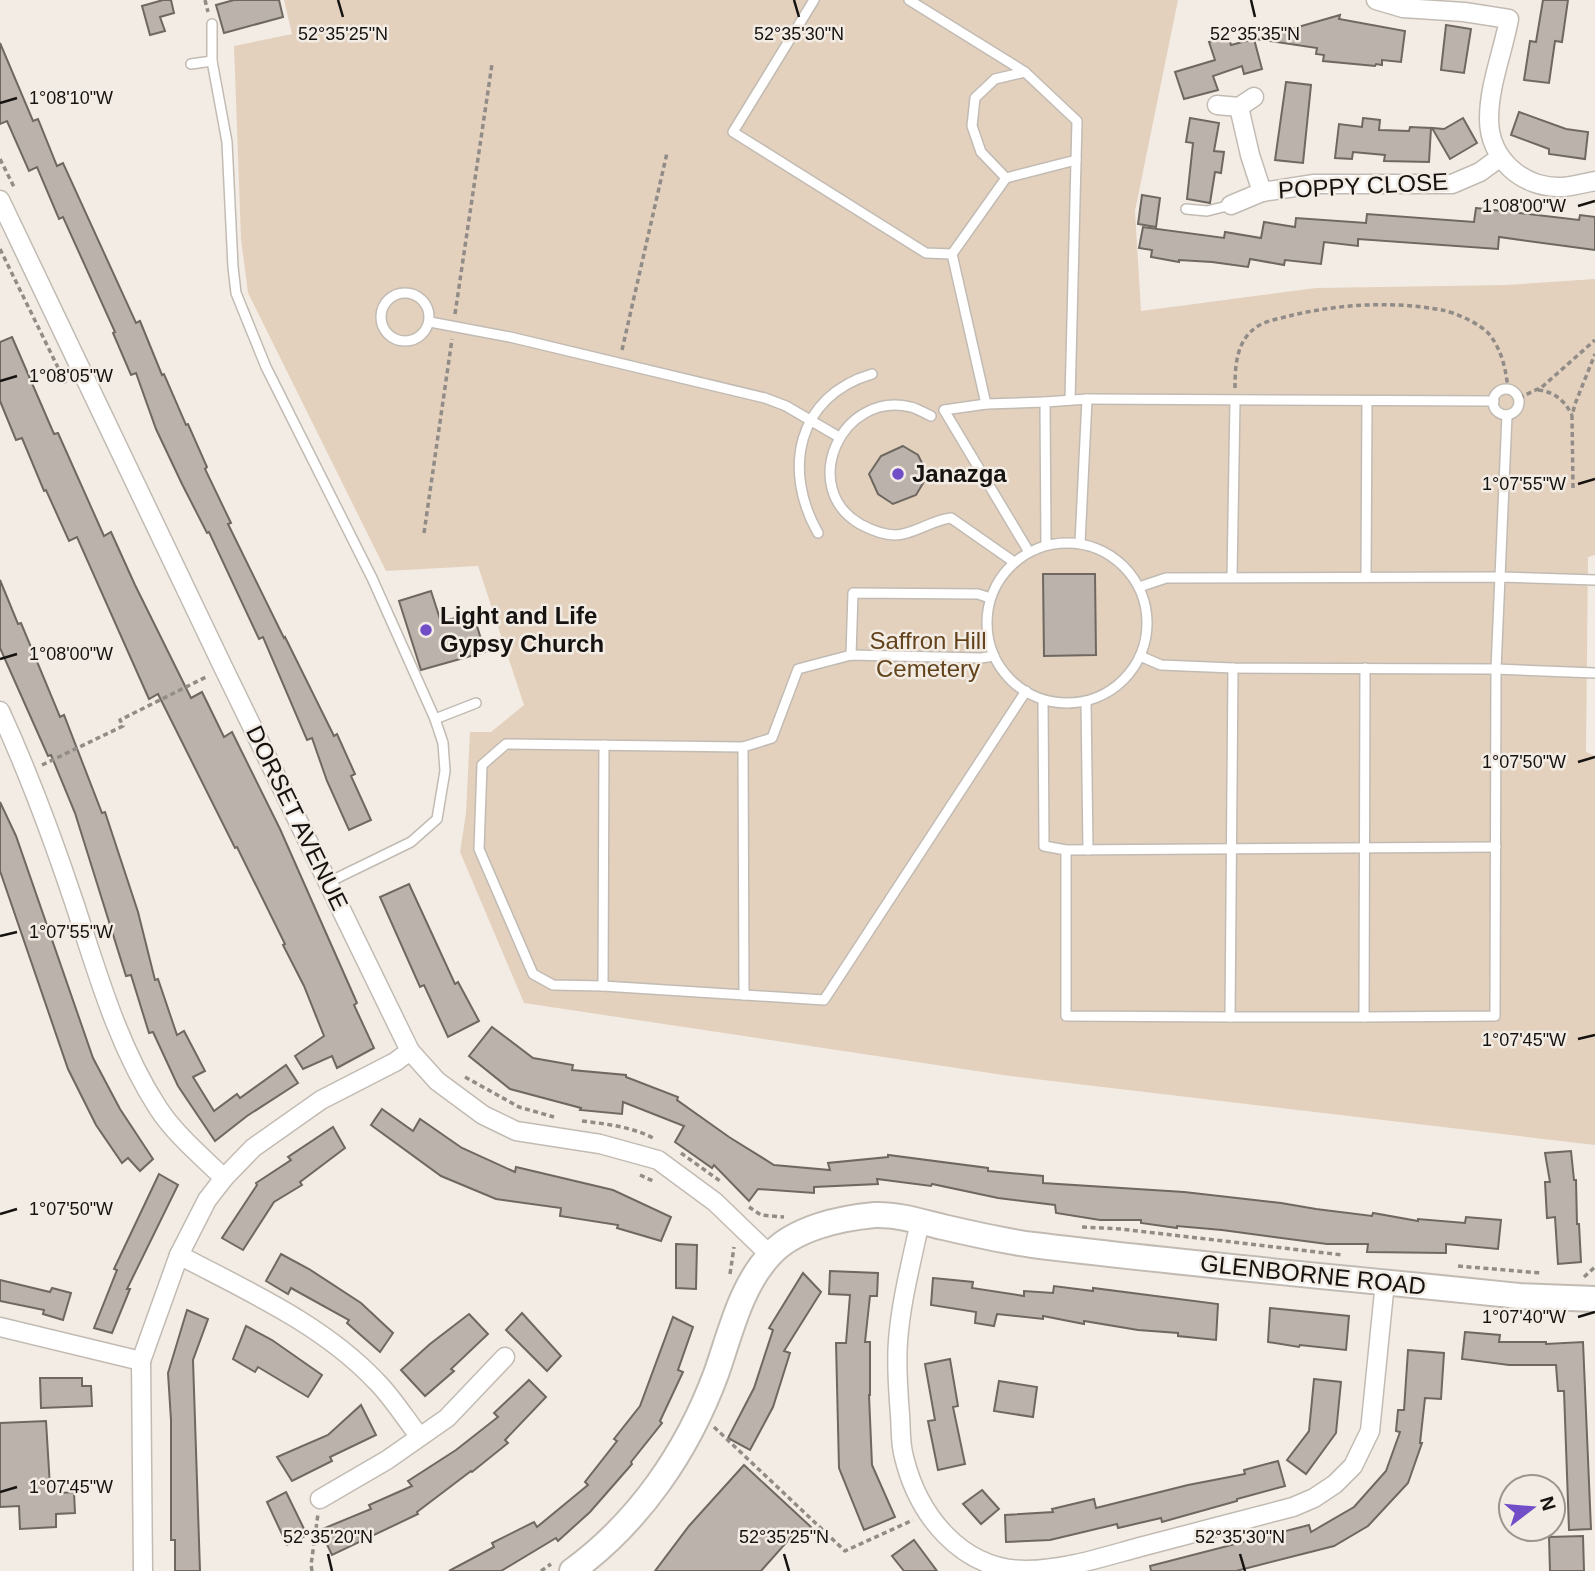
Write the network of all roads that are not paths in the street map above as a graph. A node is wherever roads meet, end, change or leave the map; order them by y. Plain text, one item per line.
1 (814, 0) edge
2 (909, 0) edge
3 (1376, 0) edge
4 (1513, 0) edge
5 (1509, 19) junction
6 (212, 24) dead end
7 (212, 61) junction
8 (191, 64) dead end
9 (1025, 72) junction
10 (1217, 105) dead end
11 (1499, 158) junction
12 (1076, 160) junction
13 (1006, 178) junction
14 (1595, 181) edge
15 (1262, 192) junction
16 (0, 200) edge
17 (1231, 205) joint
18 (1186, 209) dead end
19 (952, 254) junction
20 (430, 322) junction
21 (872, 374) dead end
22 (1087, 399) junction
23 (1070, 400) junction
24 (1235, 401) junction
25 (1367, 401) junction
26 (1494, 401) junction
27 (1045, 402) junction
28 (986, 404) junction
29 (1507, 415) junction
30 (930, 416) dead end
31 (812, 420) junction
32 (839, 436) junction
33 (818, 533) dead end
34 (1080, 543) junction
35 (1046, 545) junction
36 (1029, 552) junction
37 (1014, 562) junction
38 (1231, 577) junction
39 (1366, 577) junction
40 (1500, 577) junction
41 (1595, 580) edge
42 (1139, 587) junction
43 (990, 598) junction
44 (851, 655) junction
45 (994, 656) junction
46 (1140, 656) junction
47 (1233, 668) junction
48 (1365, 668) junction
49 (1496, 669) junction
50 (1595, 673) edge
51 (1026, 691) junction
52 (1043, 700) junction
53 (1086, 701) junction
54 (476, 704) dead end
55 (0, 711) edge
56 (435, 719) junction
57 (6, 741) edge
58 (604, 745) junction
59 (743, 747) junction
60 (1496, 847) junction
61 (1231, 848) junction
62 (1364, 848) junction
63 (1066, 850) junction
64 (1088, 850) junction
65 (329, 882) junction
66 (603, 986) junction
67 (744, 995) junction
68 (1230, 1017) junction
69 (1364, 1017) junction
70 (411, 1051) junction
71 (224, 1178) junction
72 (920, 1221) junction
73 (179, 1255) junction
74 (770, 1255) junction
75 (1385, 1282) junction
76 (1595, 1299) edge
77 (0, 1327) edge
78 (505, 1357) dead end
79 (141, 1361) junction
80 (419, 1436) junction
81 (320, 1499) road end
82 (579, 1566) edge
83 (143, 1571) edge

1 - 19 lane
2 - 9 lane
3 - 5 street
4 - 5 street
5 - 11 street
6 - 7 lane
7 - 8 lane
7 - 56 lane
9 - 12 lane
9 - 13 lane
10 - 15 street, POPPY CLOSE
11 - 14 street
11 - 15 street, POPPY CLOSE
12 - 13 lane
12 - 23 lane
13 - 19 lane
15 - 17 street, POPPY CLOSE
16 - 65 street, DORSET AVENUE
17 - 18 lane, POPPY CLOSE
19 - 28 lane
20 - 20 lane
20 - 31 lane
21 - 31 lane
22 - 23 lane
22 - 24 lane
22 - 34 lane
23 - 27 lane
24 - 25 lane
24 - 38 lane
25 - 26 lane
25 - 39 lane
26 - 29 lane
26 - 29 lane
27 - 28 lane
27 - 35 lane
28 - 36 lane
29 - 40 lane
30 - 32 lane
31 - 32 lane
31 - 33 lane
32 - 37 lane
34 - 35 lane
34 - 42 lane
35 - 36 lane
36 - 37 lane
37 - 43 lane
38 - 39 lane
38 - 42 lane
39 - 40 lane
40 - 41 lane
40 - 49 lane
42 - 46 lane
43 - 44 lane
43 - 45 lane
44 - 45 lane
44 - 59 lane
45 - 51 lane
46 - 47 lane
46 - 53 lane
47 - 48 lane
47 - 61 lane
48 - 49 lane
48 - 62 lane
49 - 50 lane
49 - 60 lane
51 - 52 lane
51 - 67 lane
52 - 53 lane
52 - 63 lane
53 - 64 lane
54 - 56 lane
55 - 57 street
56 - 65 lane
57 - 71 street
58 - 59 lane
58 - 66 lane
58 - 66 lane
59 - 67 lane
60 - 62 lane
60 - 69 lane
61 - 62 lane
61 - 64 lane
61 - 68 lane
62 - 69 lane
63 - 64 lane
63 - 68 lane
65 - 70 street, DORSET AVENUE
66 - 67 lane
68 - 69 lane
70 - 71 street
70 - 74 street, DORSET AVENUE
71 - 73 street
72 - 74 street, GLENBORNE ROAD
72 - 75 street, GLENBORNE ROAD
72 - 75 street
73 - 79 street
73 - 80 street
74 - 82 street
75 - 76 street, GLENBORNE ROAD
77 - 79 street
78 - 80 street
79 - 83 street
80 - 81 street

